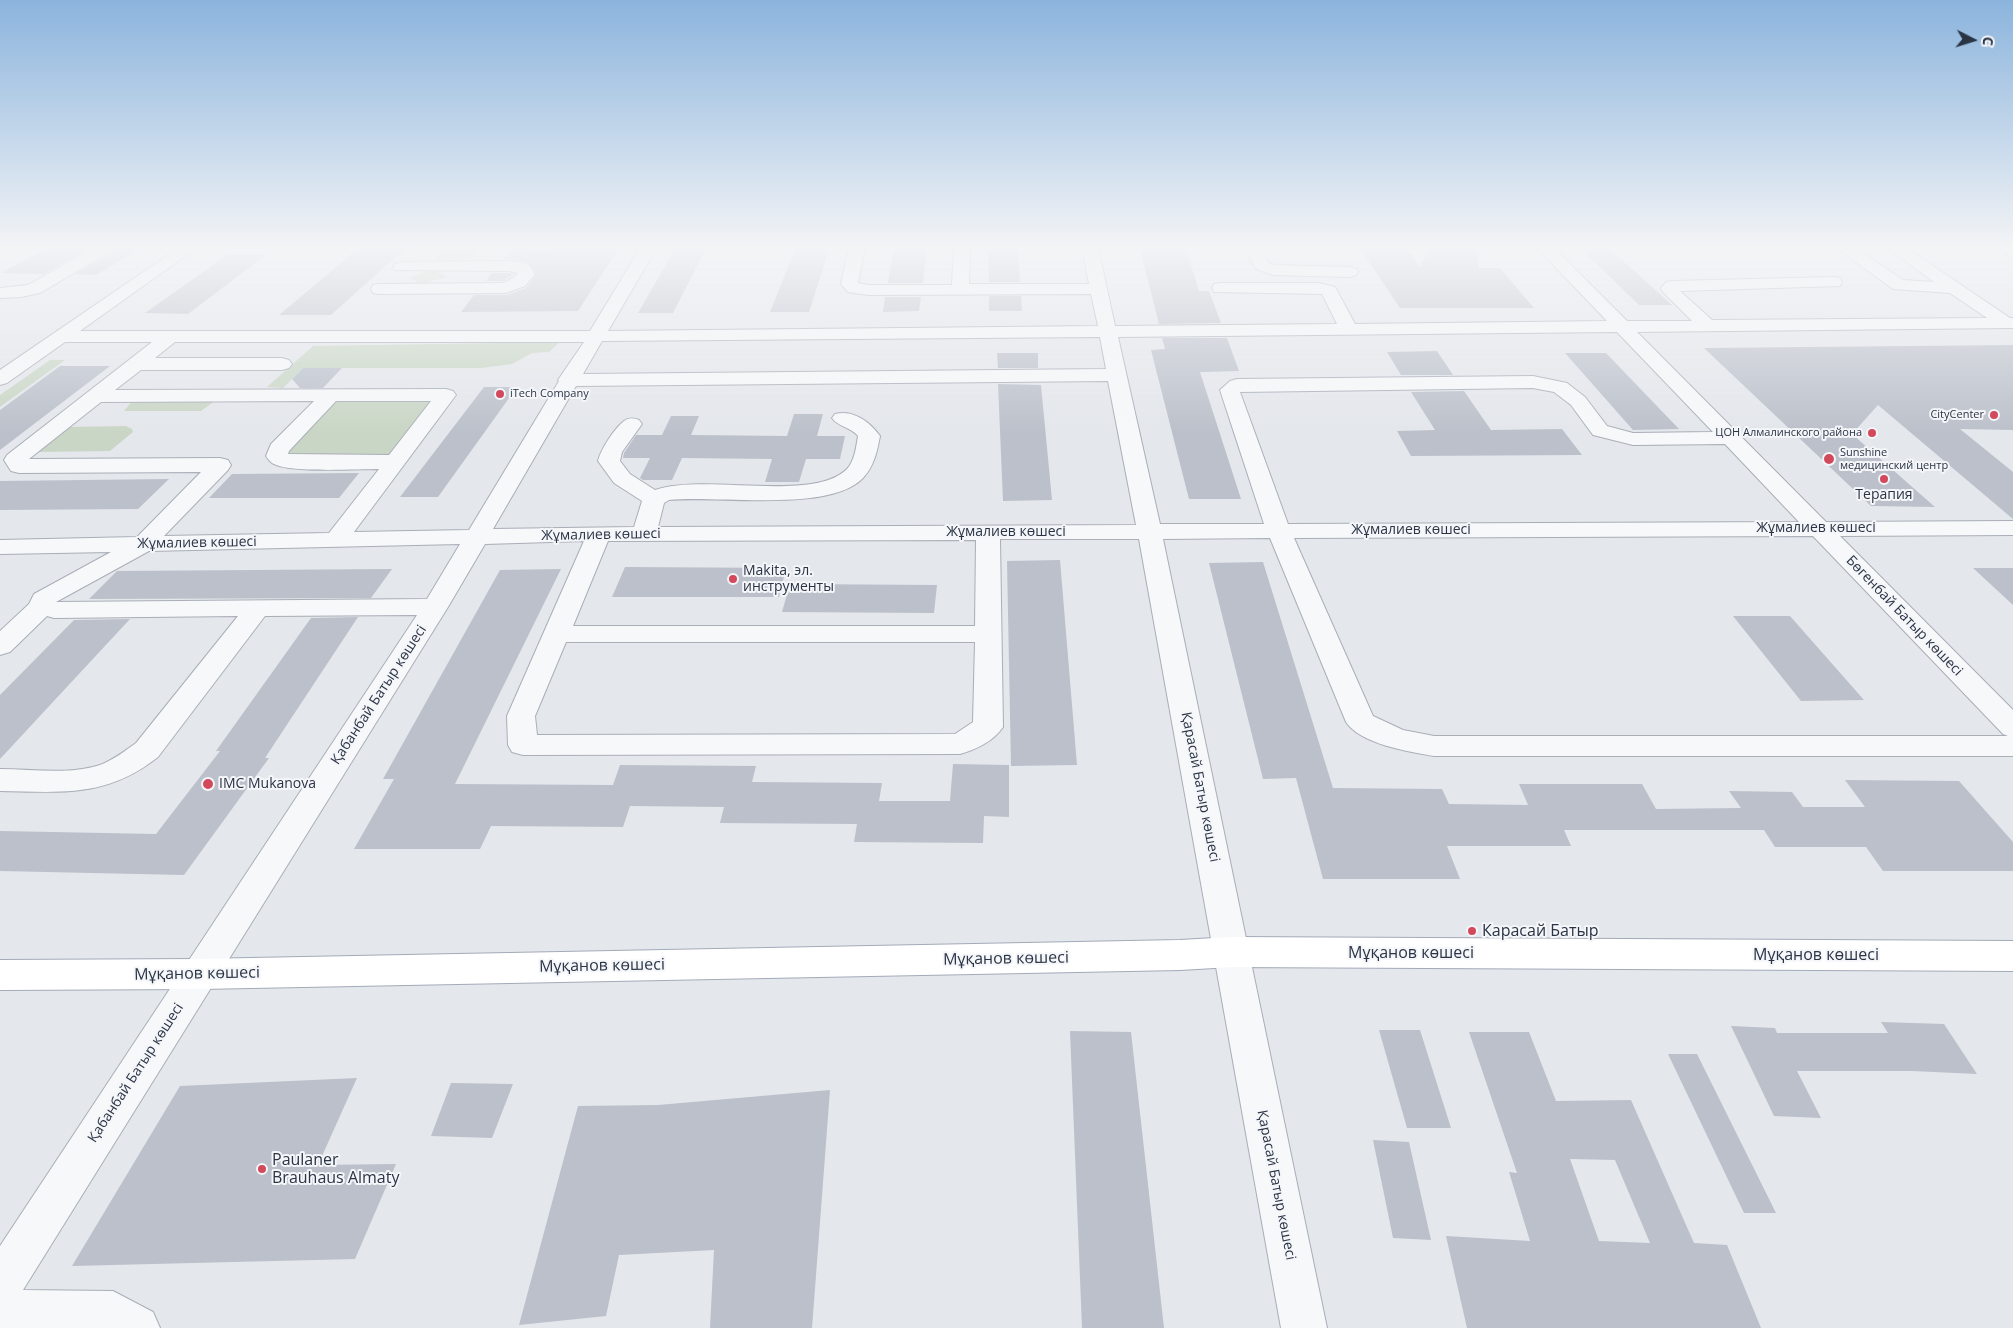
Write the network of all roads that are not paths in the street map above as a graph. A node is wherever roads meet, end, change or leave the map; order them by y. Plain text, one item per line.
1 (101, 309) edge
2 (611, 309) edge
3 (1103, 309) edge
4 (1338, 309) edge
5 (1604, 309) edge
6 (1689, 309) edge
7 (1987, 309) edge
8 (2010, 324) edge
9 (1708, 326) junction
10 (1622, 327) junction
11 (1349, 330) junction
12 (1108, 332) junction
13 (311, 336) junction
14 (594, 336) junction
15 (170, 337) junction
16 (60, 338) junction
17 (136, 364) junction
18 (282, 364) junction
19 (1117, 375) junction
20 (0, 379) edge
21 (568, 380) junction
22 (331, 395) junction
23 (96, 396) junction
24 (246, 396) junction
25 (842, 418) dead end
26 (632, 424) dead end
27 (1730, 438) junction
28 (394, 462) junction
29 (654, 499) junction
30 (1819, 528) junction
31 (2013, 528) edge
32 (1278, 530) junction
33 (1150, 531) junction
34 (988, 532) junction
35 (599, 534) junction
36 (644, 534) junction
37 (476, 538) junction
38 (336, 540) junction
39 (142, 544) junction
40 (0, 547) edge
41 (42, 606) junction
42 (435, 607) junction
43 (258, 608) junction
44 (556, 634) junction
45 (988, 634) junction
46 (0, 646) edge
47 (2013, 727) edge
48 (2013, 746) edge
49 (0, 780) edge
50 (1232, 952) junction
51 (2013, 956) edge
52 (200, 974) junction
53 (0, 975) edge
54 (0, 1286) edge
55 (0, 1313) edge
56 (137, 1328) edge
57 (1304, 1328) edge

1 - 16 street
2 - 14 street, Қабанбай Батыр көшесі
3 - 12 street, Қарасай Батыр көшесі
4 - 11 street
5 - 10 street, Бөгенбай Батыр көшесі
6 - 9 street
7 - 8 street
8 - 9 street
9 - 10 street
10 - 11 street
10 - 27 street, Бөгенбай Батыр көшесі
11 - 12 street
12 - 14 street
12 - 19 street, Қарасай Батыр көшесі
13 - 14 street
13 - 15 street
13 - 18 street
14 - 21 street, Қабанбай Батыр көшесі
15 - 16 street
15 - 17 street
16 - 20 street
17 - 18 street
17 - 23 street
18 - 24 street
19 - 21 street
19 - 33 street, Қарасай Батыр көшесі
21 - 37 street, Қабанбай Батыр көшесі
22 - 24 street
22 - 28 street
22 - 28 street
23 - 24 street
23 - 39 street
25 - 29 street
26 - 29 street
27 - 30 street, Бөгенбай Батыр көшесі
27 - 32 street
28 - 38 street
29 - 36 street
30 - 31 street, Жұмалиев көшесі
30 - 32 street, Жұмалиев көшесі
30 - 47 street, Бөгенбай Батыр көшесі
32 - 33 street, Жұмалиев көшесі
32 - 48 street
33 - 34 street, Жұмалиев көшесі
33 - 50 street, Қарасай Батыр көшесі
34 - 36 street, Жұмалиев көшесі
34 - 45 street
35 - 36 street, Жұмалиев көшесі
35 - 37 street, Жұмалиев көшесі
35 - 44 street
37 - 38 street, Жұмалиев көшесі
37 - 42 street, Қабанбай Батыр көшесі
38 - 39 street, Жұмалиев көшесі
39 - 40 street, Жұмалиев көшесі
39 - 41 street
41 - 43 street
41 - 46 street
42 - 43 street
42 - 52 street, Қабанбай Батыр көшесі
43 - 49 street
44 - 45 street
44 - 45 street
50 - 51 main road, Мұқанов көшесі
50 - 52 main road, Мұқанов көшесі
50 - 57 street, Қарасай Батыр көшесі
52 - 53 main road, Мұқанов көшесі
52 - 54 street, Қабанбай Батыр көшесі
55 - 56 street

